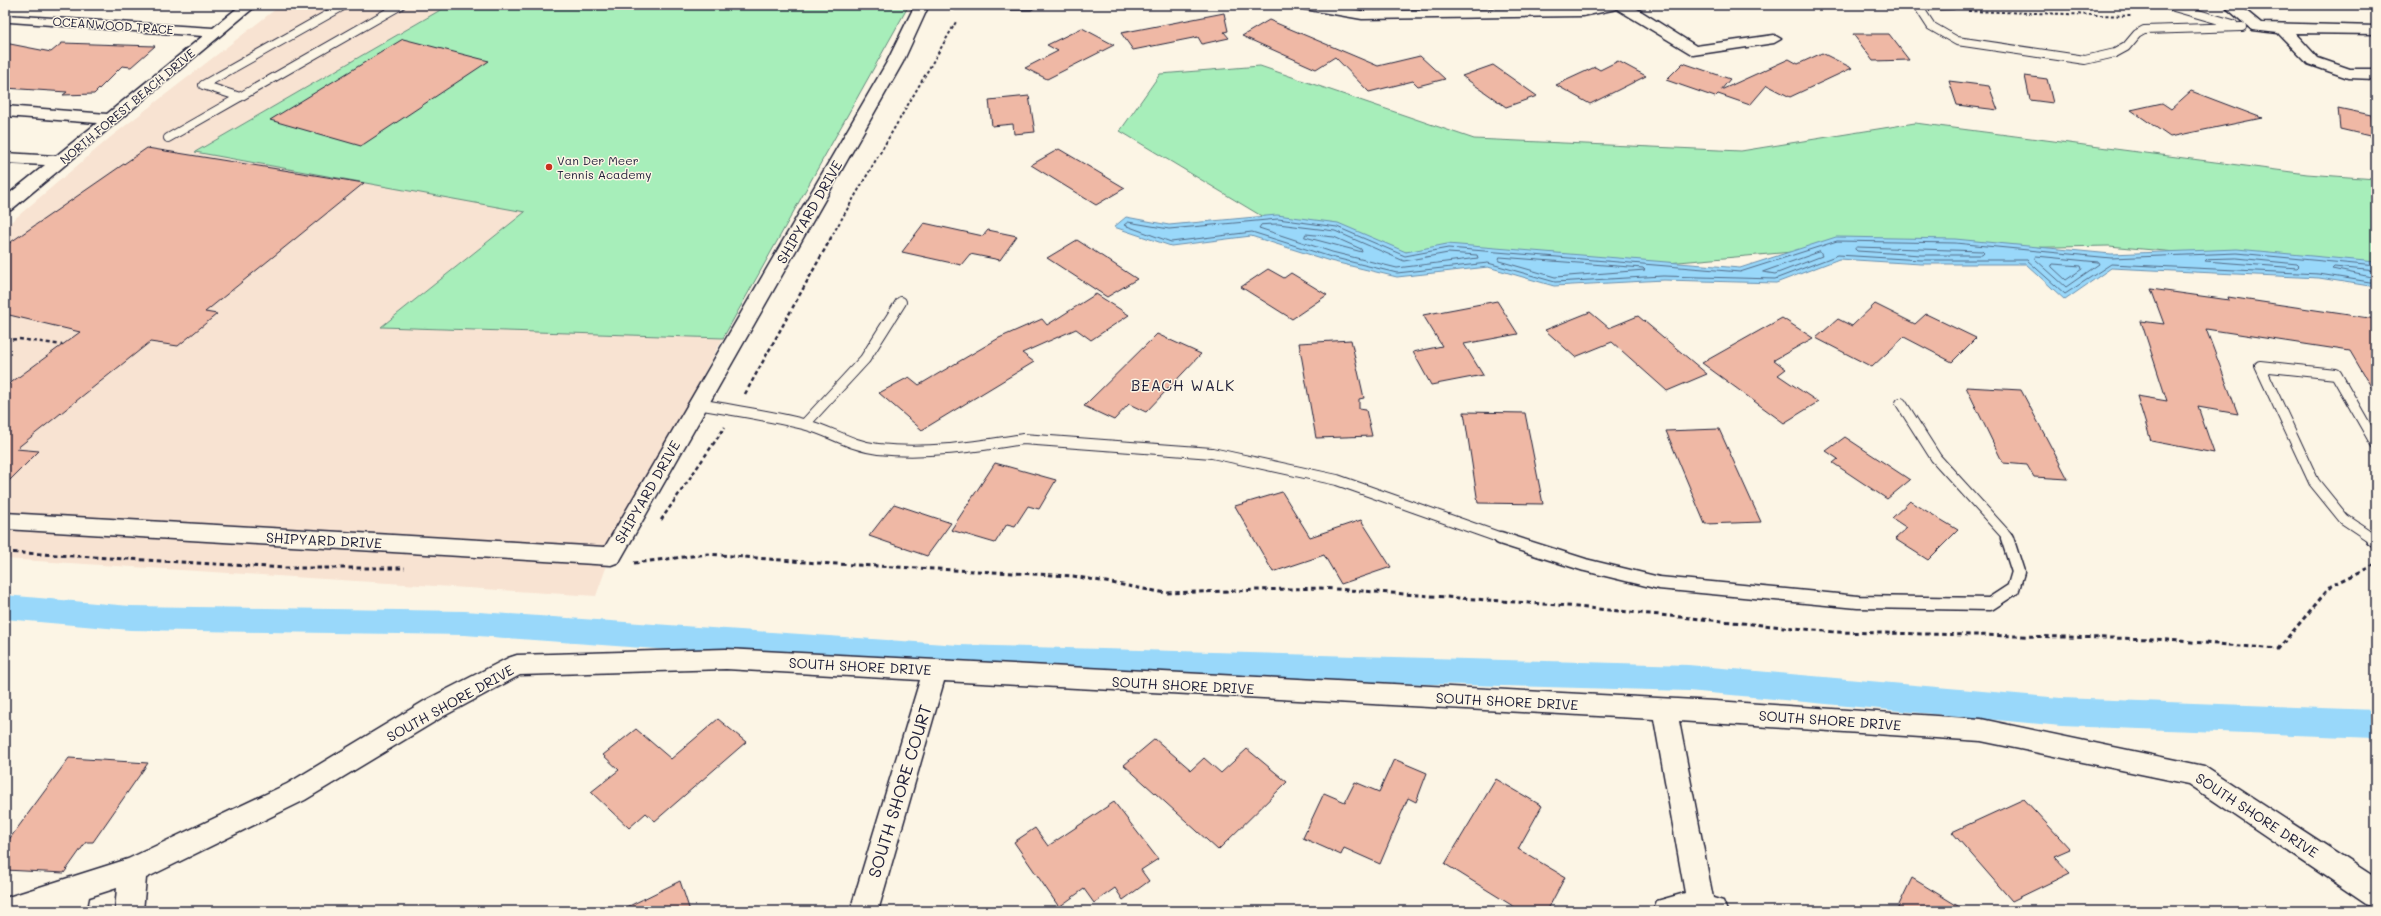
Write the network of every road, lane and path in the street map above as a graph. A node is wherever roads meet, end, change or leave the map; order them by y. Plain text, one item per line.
1 (250, 5) edge
2 (345, 5) edge
3 (400, 5) edge
4 (922, 5) edge
5 (954, 5) edge
6 (964, 5) edge
7 (1031, 5) edge
8 (1304, 5) edge
9 (1614, 5) edge
10 (1621, 5) edge
11 (1952, 5) edge
12 (2167, 5) edge
13 (2230, 5) edge
14 (1915, 6) edge
15 (1582, 8) edge
16 (1439, 9) edge
17 (10, 18) dead end
18 (2250, 27) junction
19 (2282, 29) junction
20 (2376, 30) edge
21 (215, 33) junction
22 (1774, 39) dead end
23 (2376, 74) edge
24 (240, 97) junction
25 (5, 111) edge
26 (108, 119) junction
27 (168, 138) dead end
28 (5, 158) edge
29 (60, 161) junction
30 (5, 172) edge
31 (46, 173) junction
32 (5, 206) edge
33 (901, 302) dead end
34 (5, 340) edge
35 (63, 345) dead end
36 (699, 404) junction
37 (1901, 404) dead end
38 (736, 411) junction
39 (805, 424) junction
40 (2376, 444) edge
41 (5, 521) edge
42 (657, 525) dead end
43 (2376, 541) edge
44 (5, 552) edge
45 (635, 557) dead end
46 (2376, 564) edge
47 (411, 568) dead end
48 (935, 671) junction
49 (1666, 710) junction
50 (133, 870) junction
51 (2376, 895) edge
52 (75, 900) edge
53 (1707, 909) edge
54 (7, 911) edge
55 (129, 911) edge
56 (864, 911) edge
57 (1668, 911) edge

1 - 21 street, NORTH FOREST BEACH DRIVE
2 - 24 lane
3 - 24 lane
4 - 36 street, SHIPYARD DRIVE
5 - 6 street
6 - 7 street
6 - 38 path
8 - 16 street
9 - 15 street
10 - 22 street
11 - 14 lane
12 - 18 lane
13 - 18 street
14 - 18 lane
15 - 16 street
17 - 21 street, OCEANWOOD TRACE
18 - 19 street
19 - 20 street
19 - 23 street
21 - 26 street, NORTH FOREST BEACH DRIVE
24 - 27 lane
25 - 26 street
26 - 29 street, NORTH FOREST BEACH DRIVE
28 - 29 street
29 - 31 street, NORTH FOREST BEACH DRIVE
30 - 31 street
31 - 32 street, NORTH FOREST BEACH DRIVE
33 - 39 lane
34 - 35 path
36 - 38 lane
36 - 41 street, SHIPYARD DRIVE
37 - 39 lane
38 - 39 lane
38 - 42 path
40 - 43 lane
44 - 47 path
45 - 46 path
48 - 49 street, SOUTH SHORE DRIVE
48 - 50 street, SOUTH SHORE DRIVE
48 - 56 street, SOUTH SHORE COURT
49 - 51 street, SOUTH SHORE DRIVE
49 - 53 street
50 - 52 street, SOUTH SHORE DRIVE
50 - 55 street
52 - 54 street, SOUTH SHORE DRIVE
53 - 57 street

